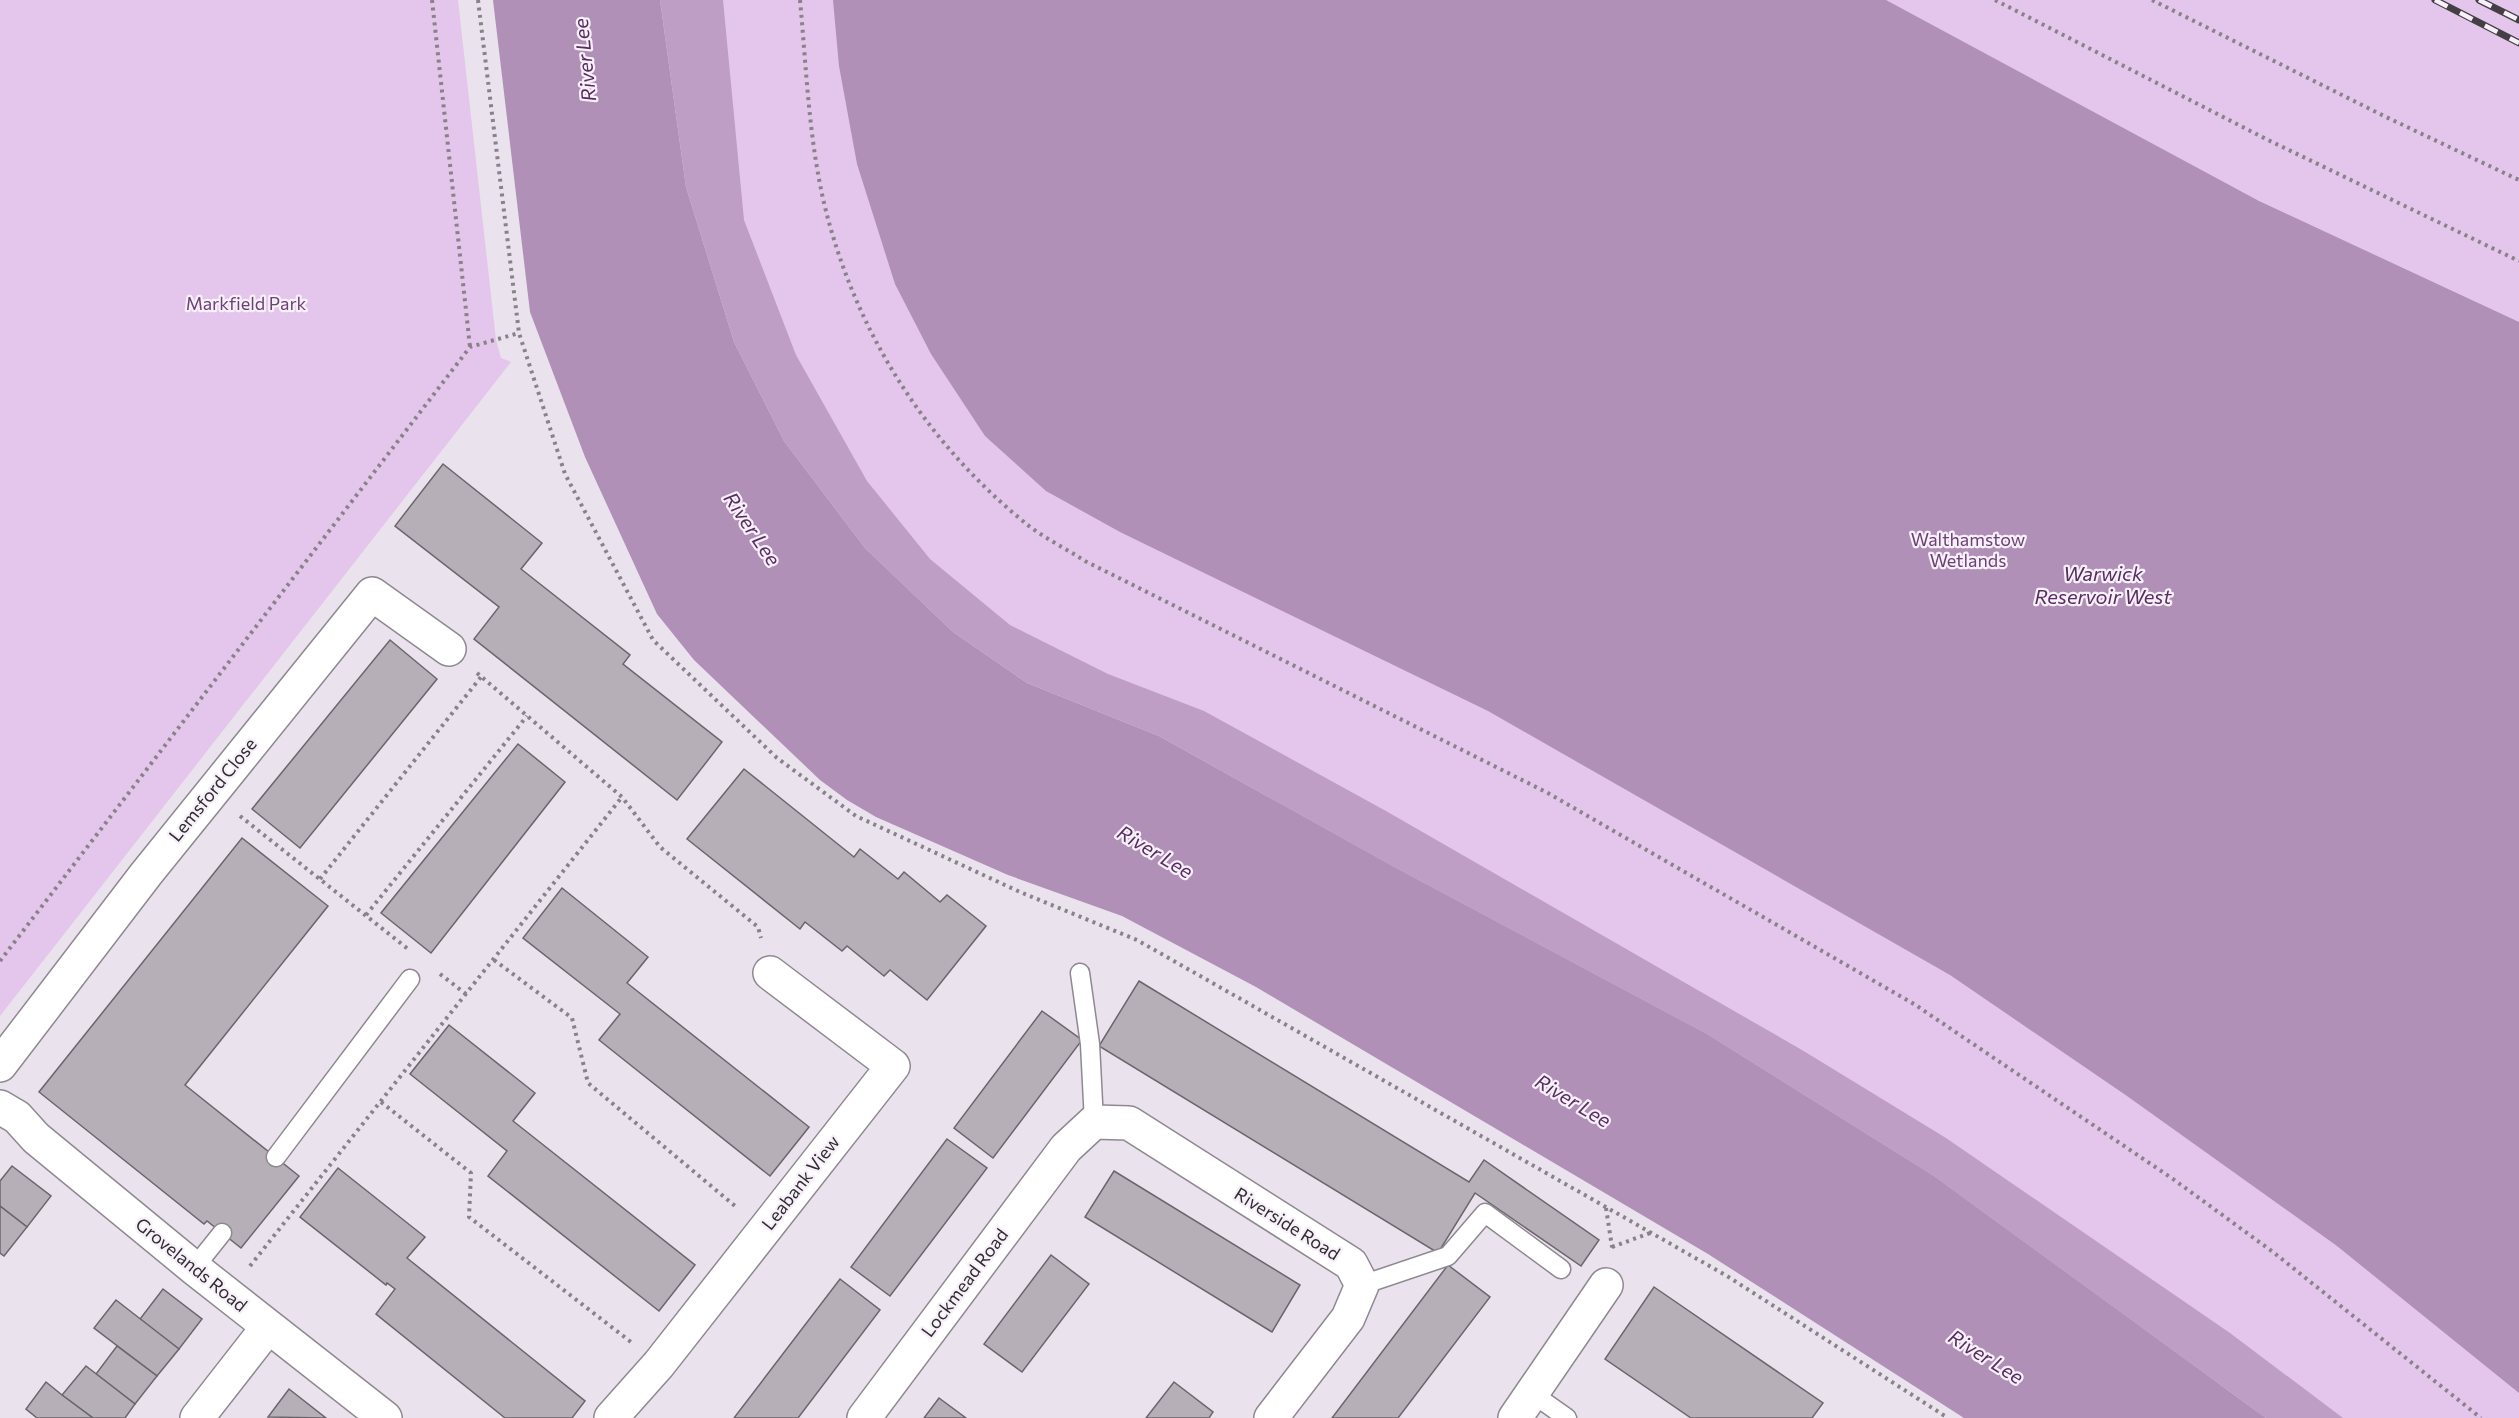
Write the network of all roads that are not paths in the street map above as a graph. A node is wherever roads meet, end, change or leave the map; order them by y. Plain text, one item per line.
1 (448, 649) road end
2 (770, 973) road end
3 (1080, 973) dead end
4 (410, 978) dead end
5 (0, 1065) edge
6 (0, 1107) edge
7 (1094, 1122) junction
8 (276, 1157) dead end
9 (222, 1233) dead end
10 (194, 1269) junction
11 (1562, 1269) dead end
12 (1362, 1285) junction
13 (1606, 1285) dead end
14 (268, 1327) junction
15 (1524, 1406) edge
16 (197, 1418) edge
17 (385, 1418) edge
18 (611, 1418) edge
19 (864, 1418) edge
20 (1271, 1418) edge
21 (1568, 1418) edge

1 - 5 street, Lemsford Close
2 - 18 street, Leabank View
3 - 7 lane
4 - 8 lane
6 - 10 street, Grovelands Road
7 - 12 street, Riverside Road
7 - 19 street, Lockmead Road
9 - 10 lane
10 - 14 street, Grovelands Road
11 - 12 lane
12 - 20 street
13 - 15 street
14 - 16 street
14 - 17 street, Grovelands Road
15 - 21 lane

